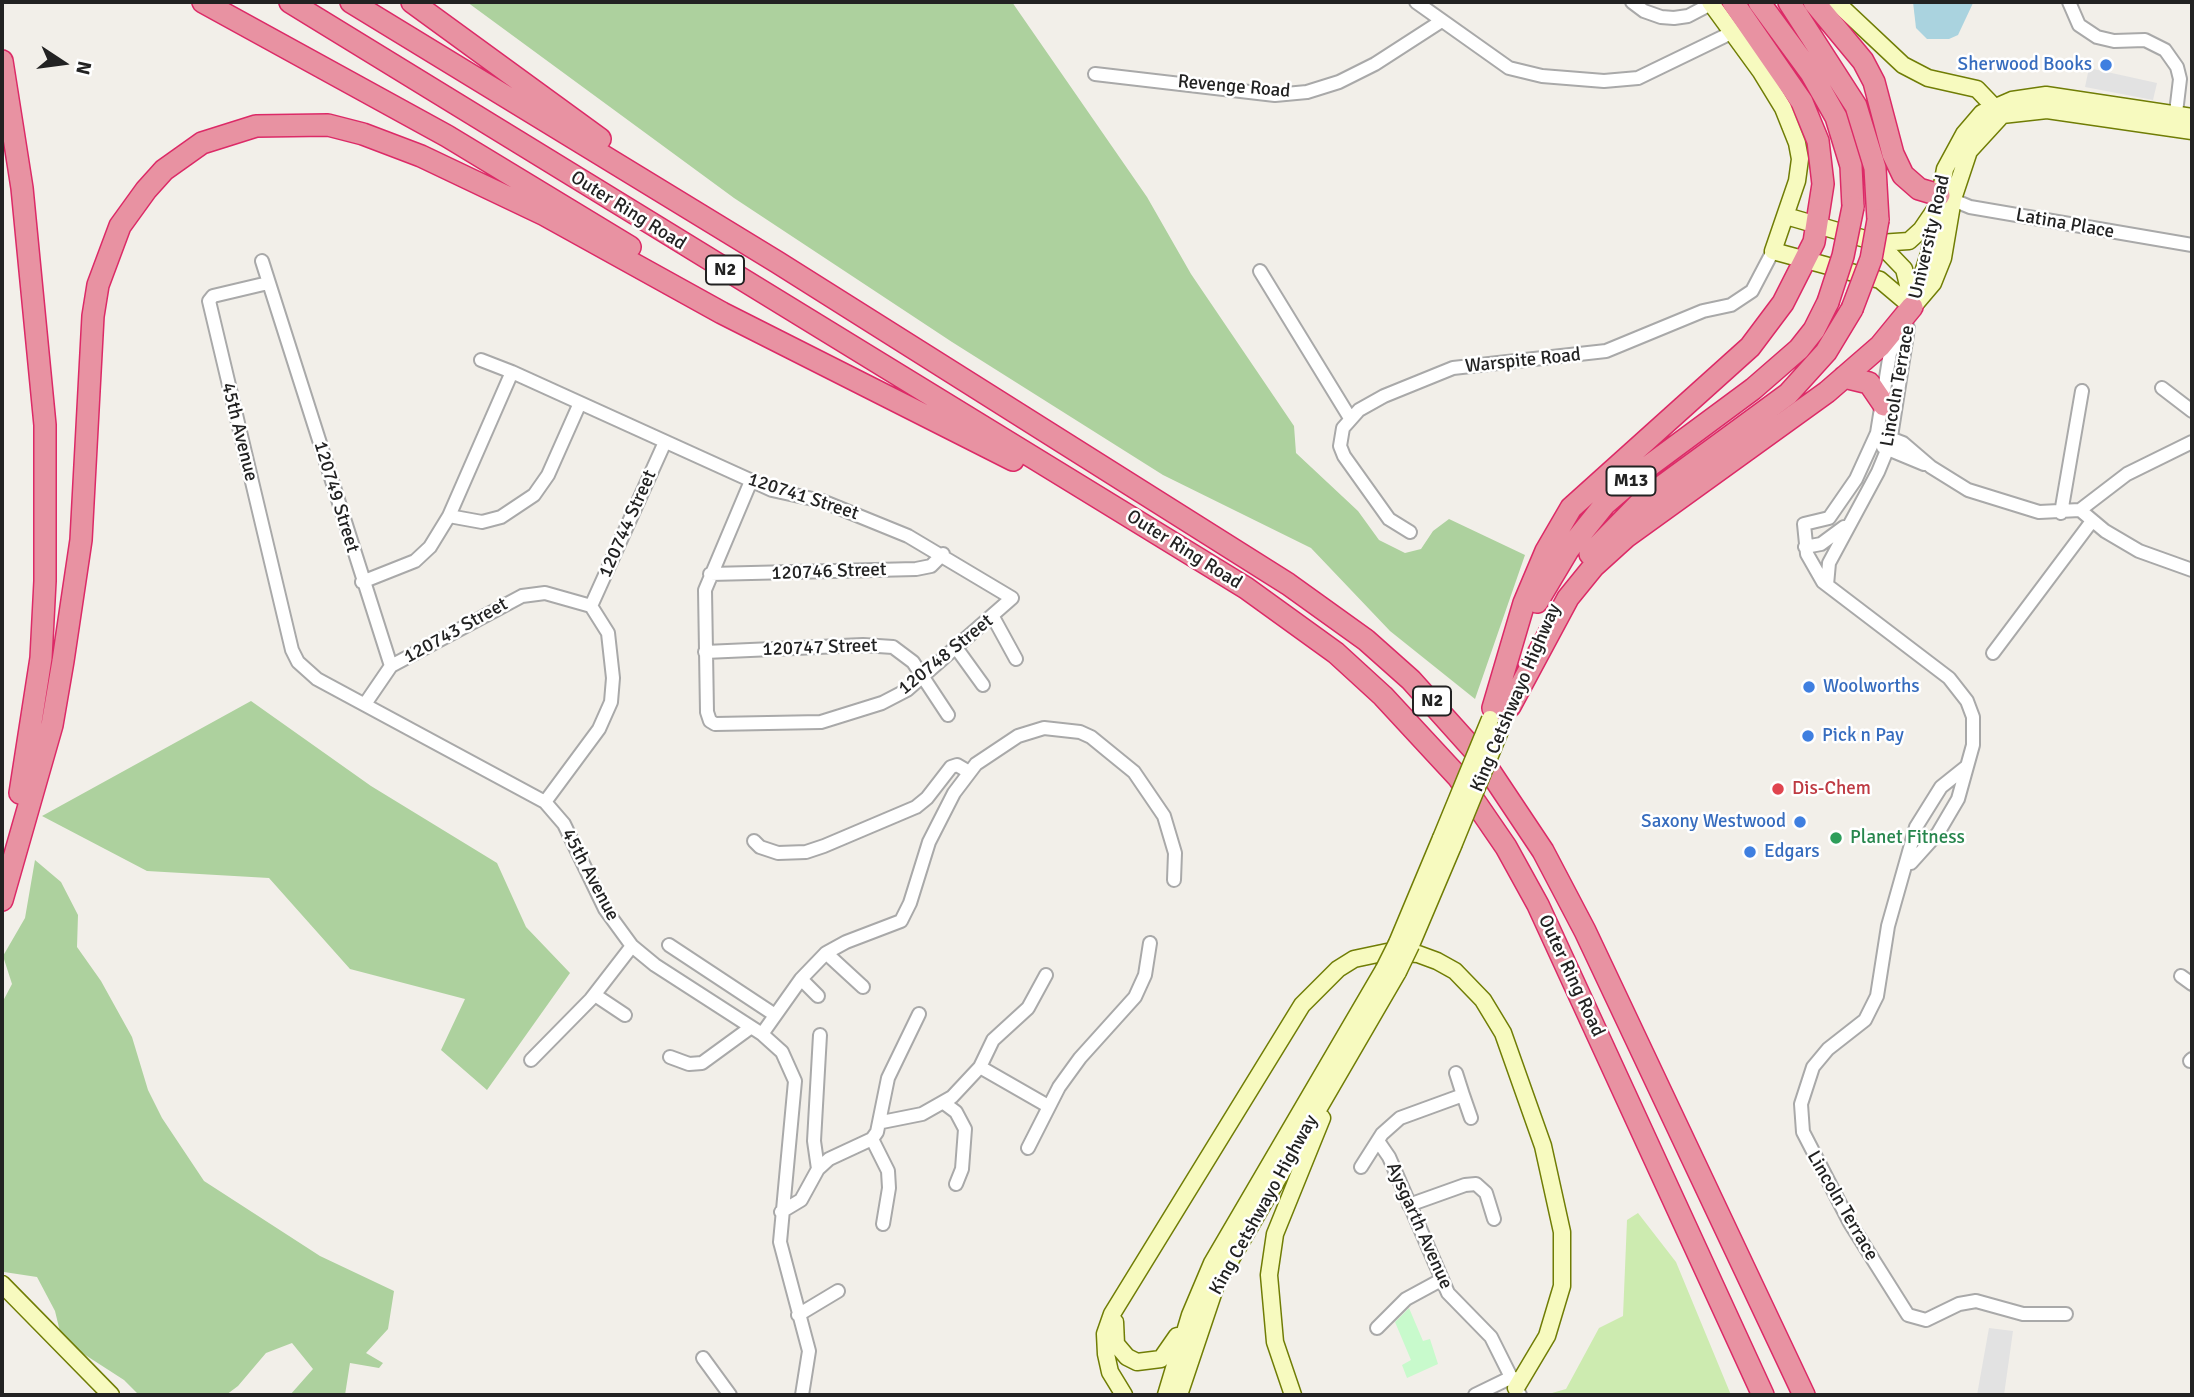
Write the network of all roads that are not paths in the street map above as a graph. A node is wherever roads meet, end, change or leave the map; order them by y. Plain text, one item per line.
1 (203, 2) edge
2 (290, 2) edge
3 (352, 2) edge
4 (412, 2) edge
5 (425, 2) edge
6 (1416, 2) edge
7 (1632, 2) edge
8 (1733, 2) edge
9 (1759, 2) edge
10 (1789, 2) edge
11 (1814, 2) edge
12 (1836, 2) edge
13 (2070, 2) edge
14 (1711, 3) edge
15 (1440, 22) junction
16 (1732, 32) junction
17 (484, 55) junction
18 (2, 61) edge
19 (1095, 74) dead end
20 (1998, 111) junction
21 (2181, 120) edge
22 (2192, 131) edge
23 (1943, 200) junction
24 (1786, 216) junction
25 (1818, 224) junction
26 (1879, 243) junction
27 (2192, 245) edge
28 (1773, 251) junction
29 (1807, 259) junction
30 (262, 261) dead end
31 (777, 262) junction
32 (1260, 271) dead end
33 (268, 282) junction
34 (1912, 307) junction
35 (481, 360) dead end
36 (821, 362) junction
37 (512, 372) junction
38 (1844, 377) junction
39 (2162, 388) dead end
40 (2082, 391) dead end
41 (579, 403) junction
42 (1884, 405) junction
43 (2192, 411) edge
44 (1350, 418) junction
45 (1875, 438) junction
46 (665, 442) junction
47 (2192, 442) edge
48 (1890, 444) junction
49 (751, 481) junction
50 (2080, 510) junction
51 (2061, 513) junction
52 (449, 516) junction
53 (2092, 521) junction
54 (1847, 524) junction
55 (1410, 532) dead end
56 (1161, 536) junction
57 (1805, 547) junction
58 (943, 554) junction
59 (2192, 570) edge
60 (710, 574) junction
61 (362, 582) junction
62 (1827, 585) junction
63 (1012, 598) joint
64 (591, 606) junction
65 (993, 617) junction
66 (957, 649) junction
67 (705, 652) junction
68 (1993, 653) dead end
69 (1016, 659) dead end
70 (391, 666) junction
71 (922, 677) junction
72 (983, 685) dead end
73 (365, 704) junction
74 (948, 715) dead end
75 (1498, 716) junction
76 (1966, 767) junction
77 (968, 772) junction
78 (1941, 787) junction
79 (1958, 799) junction
80 (545, 802) junction
81 (754, 841) dead end
82 (1906, 871) junction
83 (2, 877) edge
84 (1174, 880) dead end
85 (2, 900) edge
86 (1150, 943) dead end
87 (669, 945) dead end
88 (632, 946) junction
89 (826, 953) junction
90 (1391, 971) junction
91 (1046, 975) dead end
92 (2181, 976) dead end
93 (801, 979) junction
94 (2192, 984) edge
95 (863, 986) dead end
96 (594, 995) junction
97 (818, 996) dead end
98 (919, 1014) dead end
99 (775, 1015) junction
100 (625, 1016) dead end
101 (756, 1031) junction
102 (820, 1035) dead end
103 (670, 1056) dead end
104 (531, 1060) dead end
105 (1344, 1064) junction
106 (980, 1067) junction
107 (1457, 1073) dead end
108 (1463, 1095) junction
109 (944, 1103) junction
110 (1048, 1105) junction
111 (1471, 1118) dead end
112 (881, 1122) junction
113 (872, 1139) junction
114 (1378, 1141) junction
115 (1028, 1148) dead end
116 (1361, 1167) dead end
117 (818, 1169) junction
118 (956, 1184) dead end
119 (1409, 1205) junction
120 (782, 1212) junction
121 (1494, 1219) dead end
122 (883, 1224) dead end
123 (1205, 1278) junction
124 (1441, 1280) junction
125 (2, 1284) edge
126 (838, 1291) dead end
127 (1123, 1300) junction
128 (2066, 1314) dead end
129 (798, 1315) junction
130 (1377, 1328) dead end
131 (703, 1358) dead end
132 (1515, 1386) edge
133 (105, 1393) edge
134 (730, 1395) edge
135 (802, 1395) edge
136 (1124, 1395) edge
137 (1166, 1395) edge
138 (1180, 1395) edge
139 (1293, 1395) edge
140 (1475, 1395) edge
141 (1763, 1395) edge
142 (1804, 1395) edge

1 - 36 highway
2 - 56 highway, Outer Ring Road / N2
3 - 31 highway, Outer Ring Road / N2
4 - 17 highway
5 - 17 highway
6 - 15 street
7 - 14 street
8 - 25 highway
9 - 75 highway, King Cetshwayo Highway / M13, bridge
10 - 75 highway, King Cetshwayo Highway / M13, bridge
11 - 23 highway
12 - 20 main road
13 - 21 street
14 - 16 main road
15 - 16 street
15 - 19 street, Revenge Road
16 - 24 main road
17 - 31 highway
18 - 83 highway
20 - 21 main road
20 - 23 main road, University Road
21 - 22 main road
23 - 26 main road
23 - 27 street, Latina Place
23 - 34 main road, University Road
24 - 25 main road
24 - 28 main road
25 - 26 main road
25 - 29 highway
26 - 34 main road
28 - 29 main road
28 - 44 street, Warspite Road
29 - 34 main road
29 - 75 highway
30 - 33 street, 120749 Street
31 - 142 highway, Outer Ring Road / N2
32 - 44 street
33 - 61 street, 120749 Street
33 - 73 street, 45th Avenue
34 - 38 highway
34 - 42 street, Lincoln Terrace
34 - 48 street, Lincoln Terrace
35 - 37 street, 120741 Street
36 - 56 highway
36 - 85 highway
37 - 41 street, 120741 Street
37 - 52 street
38 - 42 highway
38 - 75 highway
39 - 43 street
40 - 51 street
41 - 46 street, 120741 Street
41 - 52 street
42 - 45 street, Lincoln Terrace
44 - 55 street
45 - 48 street
45 - 57 street, Lincoln Terrace
46 - 49 street, 120741 Street
46 - 64 street, 120744 Street
47 - 50 street
48 - 51 street
48 - 54 street, Lincoln Terrace
49 - 58 street, 120741 Street
49 - 60 street
50 - 51 street
50 - 53 street
52 - 61 street
53 - 59 street
53 - 68 street
54 - 57 street, Lincoln Terrace
54 - 62 street, Lincoln Terrace
56 - 141 highway, Outer Ring Road / N2
57 - 62 street, Lincoln Terrace
58 - 60 street, 120746 Street
58 - 63 street, 120741 Street
60 - 67 street
61 - 70 street, 120749 Street
62 - 76 street, Lincoln Terrace
63 - 65 street, 120748 Street
64 - 70 street, 120743 Street
64 - 80 street
65 - 66 street, 120748 Street
65 - 69 street
66 - 71 street, 120748 Street
66 - 72 street
67 - 71 street, 120747 Street
67 - 71 street, 120748 Street
70 - 73 street
71 - 74 street, 120747 Street
73 - 80 street, 45th Avenue
75 - 90 main road, King Cetshwayo Highway / M13, bridge
76 - 78 street, Lincoln Terrace
76 - 79 street, Lincoln Terrace
77 - 81 street
77 - 84 street
77 - 89 street
78 - 79 street
78 - 82 street, Lincoln Terrace
79 - 82 street, Lincoln Terrace
80 - 88 street, 45th Avenue
82 - 128 street, Lincoln Terrace
86 - 110 street
87 - 99 street
88 - 96 street
88 - 101 street, 45th Avenue
89 - 93 street
89 - 95 street
90 - 105 main road, King Cetshwayo Highway / M13
90 - 123 main road, King Cetshwayo Highway / M13
91 - 106 street
92 - 94 street
93 - 97 street
93 - 99 street
96 - 100 street
96 - 104 street
98 - 112 street
99 - 101 street
101 - 103 street
101 - 120 street, 45th Avenue
102 - 117 street
105 - 138 main road, King Cetshwayo Highway / M13
105 - 139 main road
106 - 109 street
106 - 110 street
107 - 108 street
108 - 111 street
108 - 114 street
109 - 112 street
109 - 118 street
110 - 115 street
112 - 113 street
113 - 117 street
113 - 122 street
114 - 116 street
114 - 119 street, Aysgarth Avenue
117 - 120 street
119 - 121 street
119 - 124 street, Aysgarth Avenue
120 - 129 street, 45th Avenue
123 - 127 main road
123 - 137 main road, King Cetshwayo Highway / M13
124 - 130 street
124 - 132 street, Aysgarth Avenue
125 - 133 main road
126 - 129 street
127 - 132 main road
127 - 136 main road
129 - 135 street, 45th Avenue
131 - 134 street
132 - 140 street

